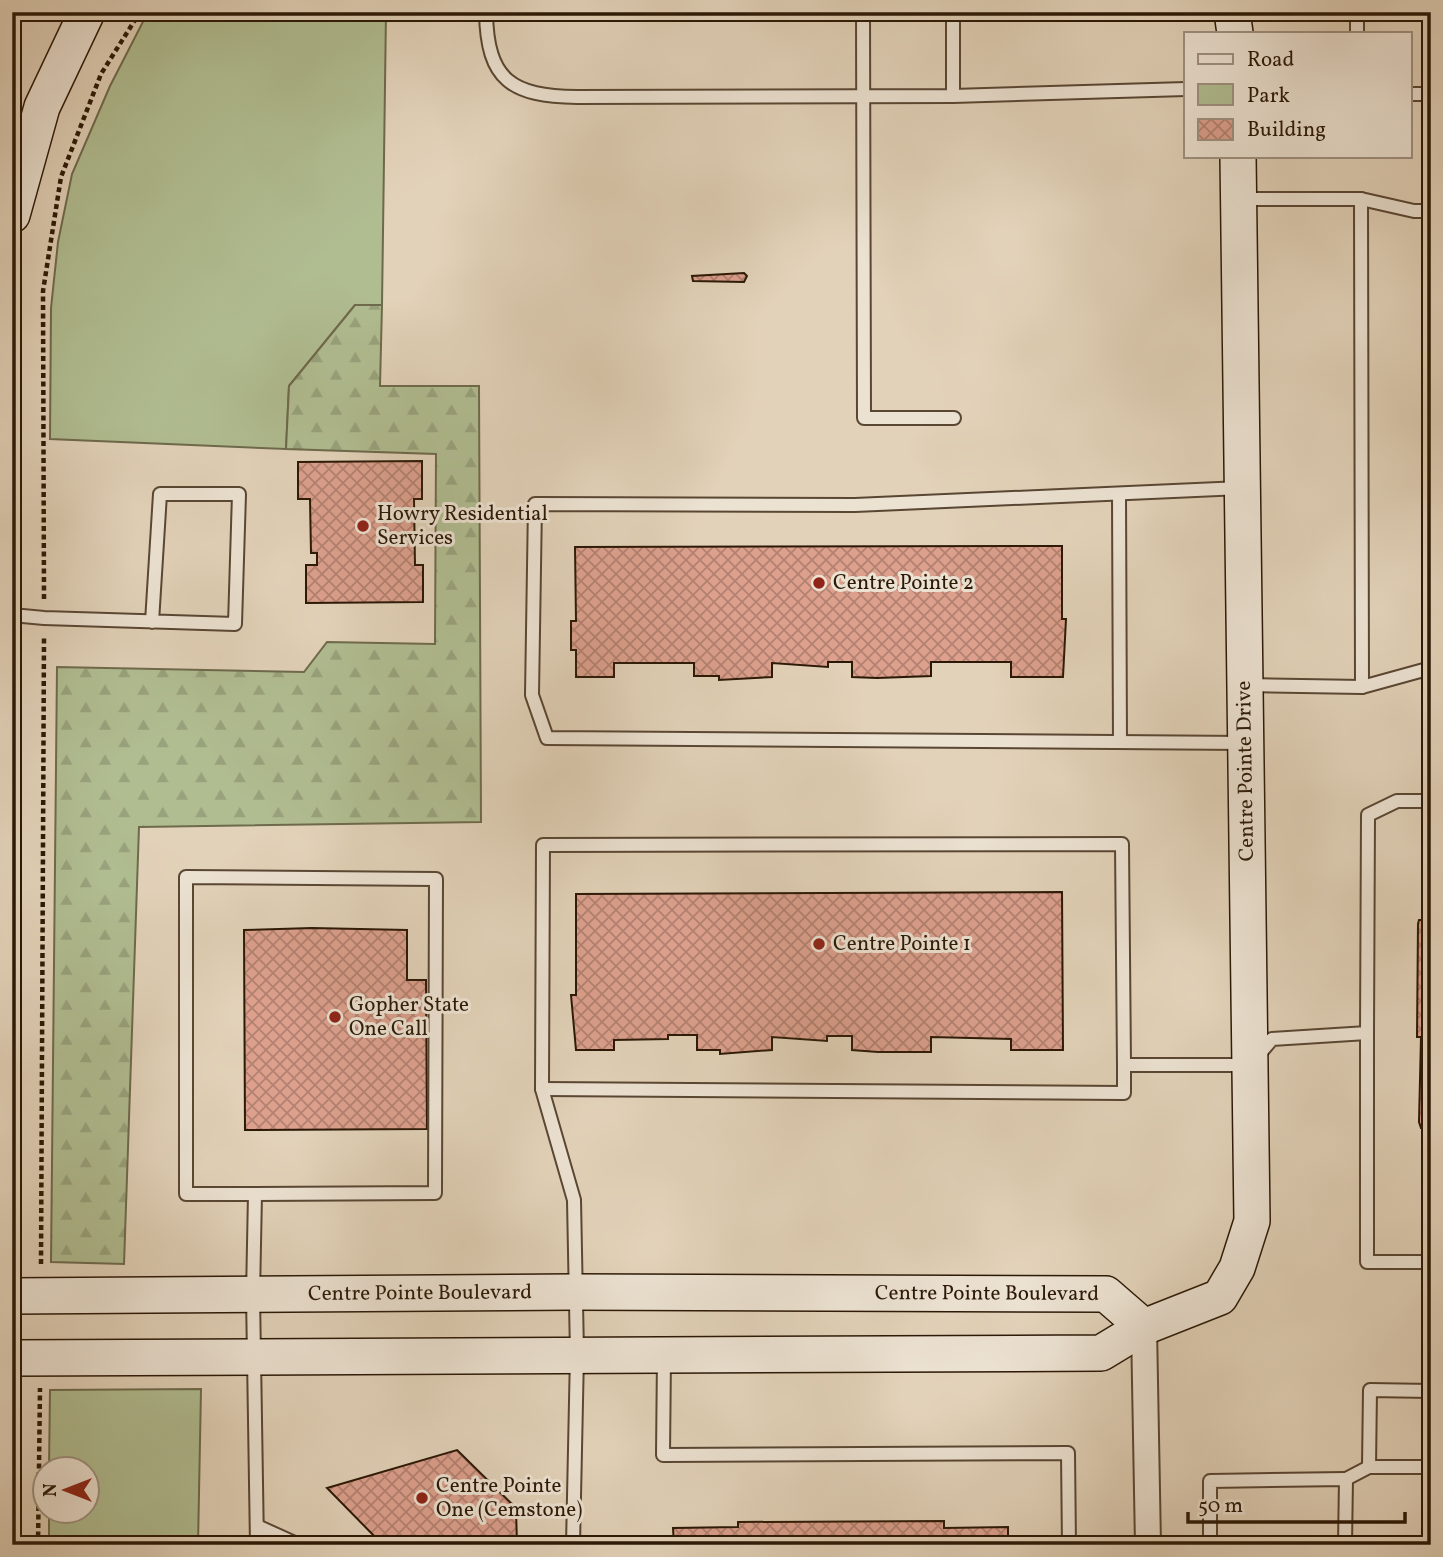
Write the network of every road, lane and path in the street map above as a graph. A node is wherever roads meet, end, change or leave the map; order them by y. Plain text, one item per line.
1 (87, 12) edge
2 (486, 12) edge
3 (863, 12) edge
4 (953, 12) edge
5 (1232, 12) edge
6 (1357, 12) edge
7 (1235, 32) edge
8 (1357, 32) edge
9 (1184, 89) edge
10 (1412, 94) edge
11 (1431, 94) edge
12 (953, 96) junction
13 (864, 97) junction
14 (1238, 158) edge
15 (1238, 200) junction
16 (1361, 200) junction
17 (1431, 211) edge
18 (12, 215) edge
19 (954, 418) dead end
20 (1242, 488) junction
21 (1119, 494) junction
22 (12, 615) edge
23 (152, 621) junction
24 (1431, 668) edge
25 (1244, 685) junction
26 (1362, 687) junction
27 (1120, 742) junction
28 (1245, 743) junction
29 (1431, 801) edge
30 (1367, 1033) junction
31 (1124, 1065) junction
32 (1250, 1065) junction
33 (542, 1089) junction
34 (256, 1194) junction
35 (1431, 1262) edge
36 (574, 1292) junction
37 (253, 1295) junction
38 (12, 1296) edge
39 (1144, 1327) junction
40 (664, 1353) junction
41 (577, 1354) junction
42 (255, 1356) junction
43 (12, 1358) edge
44 (1431, 1391) edge
45 (40, 1393) dead end
46 (1369, 1467) junction
47 (1431, 1467) edge
48 (1346, 1479) junction
49 (257, 1526) junction
50 (38, 1545) edge
51 (257, 1545) edge
52 (299, 1545) edge
53 (573, 1545) edge
54 (1069, 1545) edge
55 (1147, 1545) edge
56 (1210, 1545) edge
57 (1345, 1545) edge

1 - 18 street
2 - 13 lane
3 - 13 lane
4 - 12 lane
5 - 7 street
6 - 8 lane
9 - 12 lane
10 - 11 lane
12 - 13 lane
13 - 19 lane
14 - 15 street, Centre Pointe Drive
15 - 16 lane
15 - 20 street, Centre Pointe Drive
16 - 17 lane
16 - 26 lane
20 - 21 lane
20 - 25 street, Centre Pointe Drive
21 - 27 lane
21 - 27 lane
22 - 23 lane
23 - 23 lane
24 - 26 lane
25 - 26 lane
25 - 28 street, Centre Pointe Drive
27 - 28 lane
28 - 32 street, Centre Pointe Drive
29 - 30 lane
30 - 32 lane
30 - 35 lane
31 - 32 lane
31 - 33 lane
31 - 33 lane
32 - 39 street, Centre Pointe Drive
33 - 36 lane
34 - 34 lane
34 - 37 lane
36 - 37 street, Centre Pointe Boulevard
36 - 39 street, Centre Pointe Boulevard
36 - 41 lane
37 - 38 street, Centre Pointe Boulevard
37 - 42 lane
39 - 40 street
39 - 55 street
40 - 41 street
40 - 54 lane
41 - 42 street
41 - 53 lane
42 - 43 street
42 - 49 lane
44 - 46 lane
45 - 50 path
46 - 47 lane
46 - 48 lane
48 - 56 lane
48 - 57 lane
49 - 51 lane
49 - 52 lane

